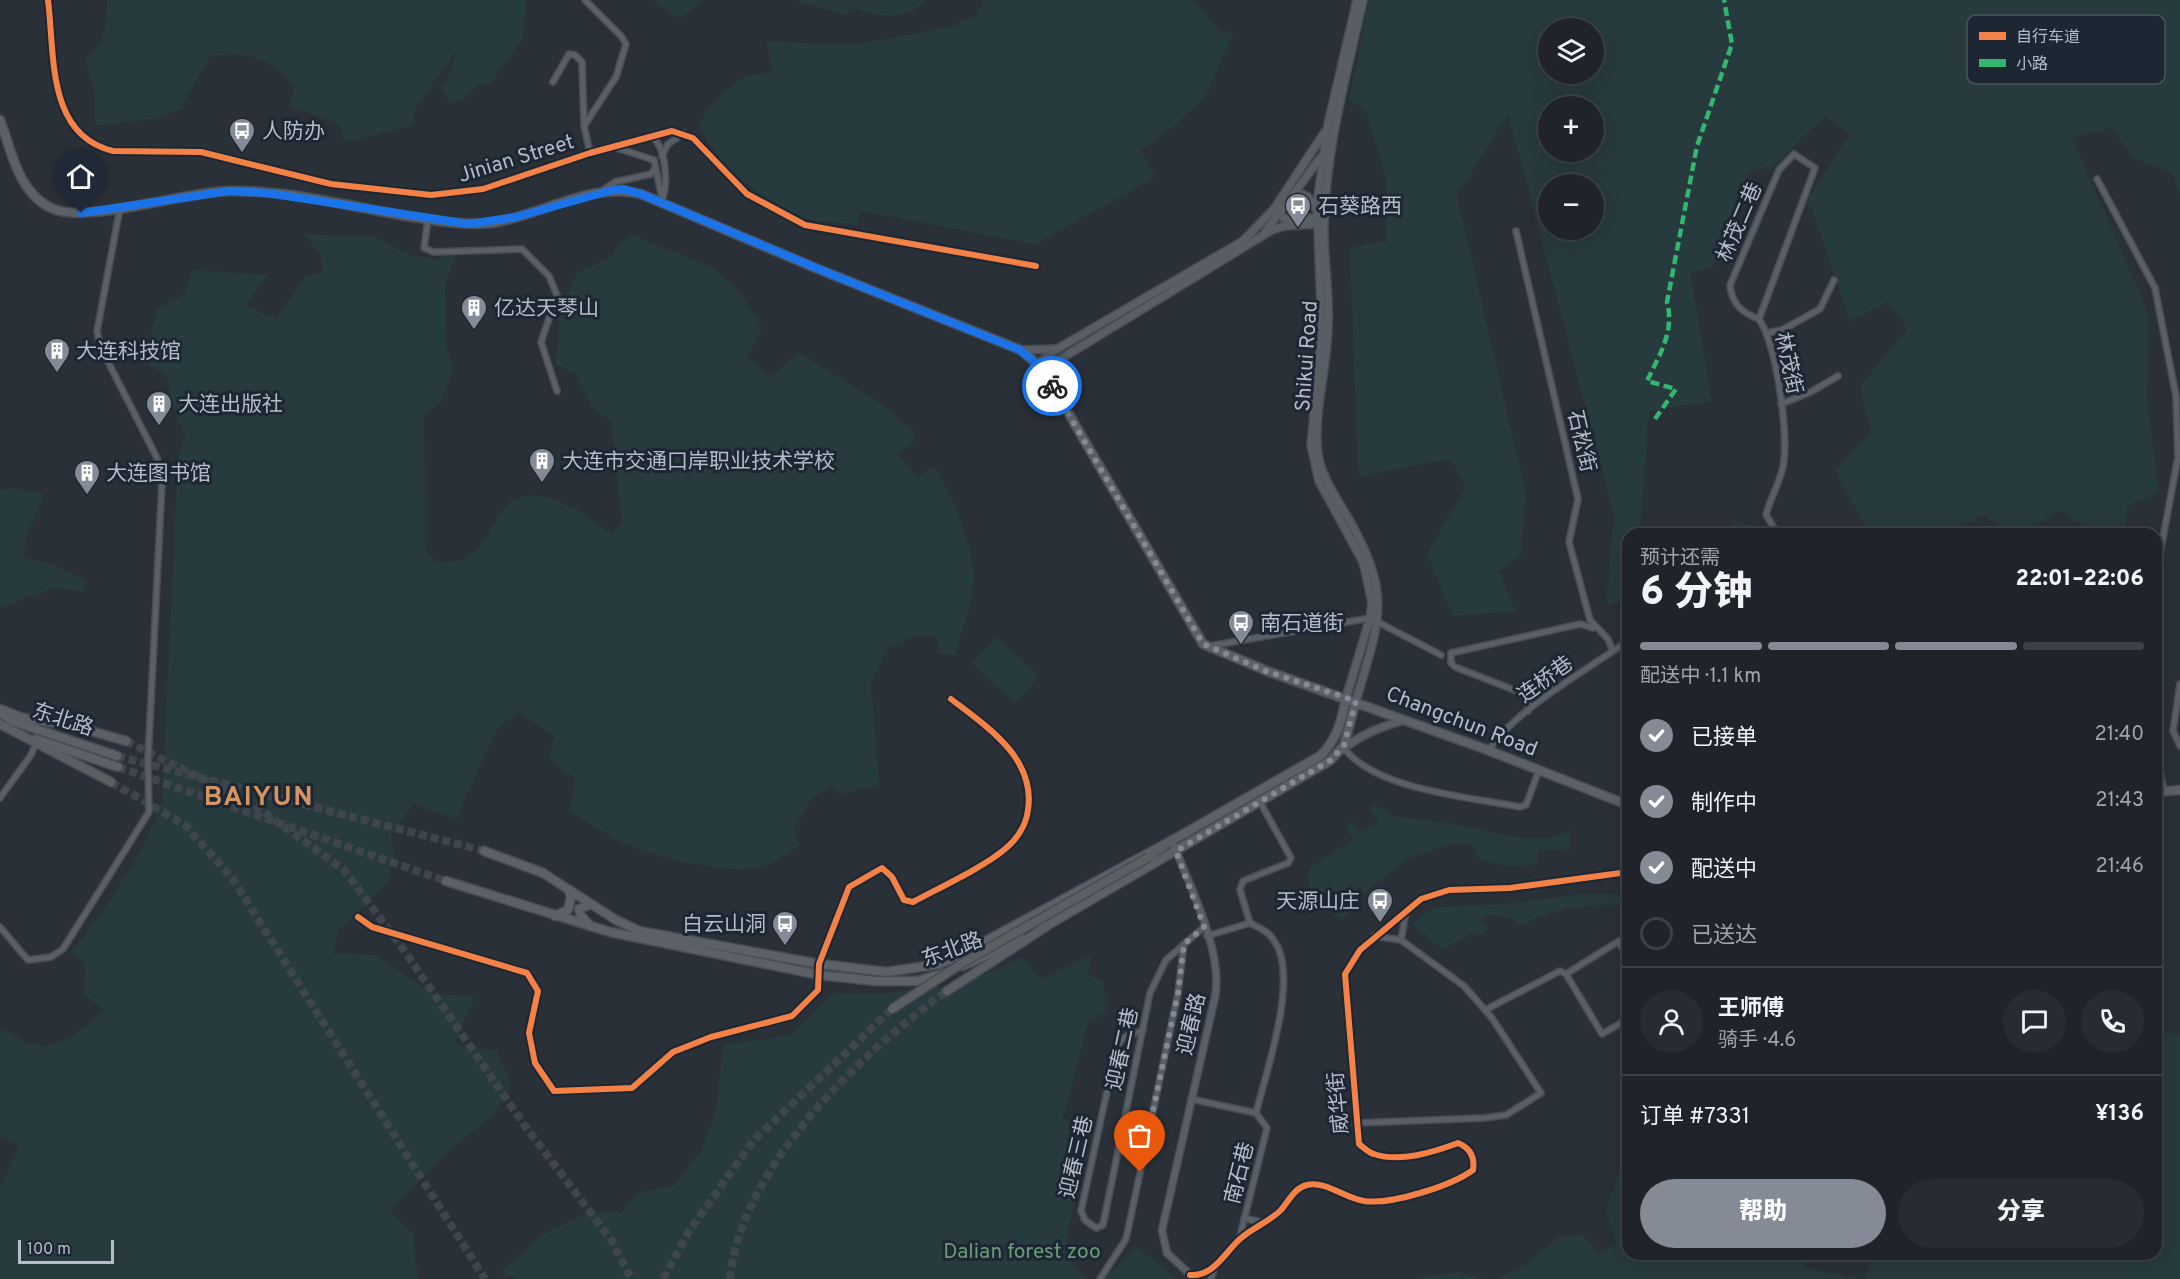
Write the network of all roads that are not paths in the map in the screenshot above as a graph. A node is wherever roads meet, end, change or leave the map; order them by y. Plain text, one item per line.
1 (48, 0) edge
2 (585, 0) edge
3 (1357, 0) edge
4 (1363, 0) edge
5 (553, 82) dead end
6 (0, 120) edge
7 (1328, 124) junction
8 (584, 126) junction
9 (684, 133) junction
10 (1334, 133) junction
11 (650, 136) junction
12 (613, 146) junction
13 (590, 153) junction
14 (1323, 154) junction
15 (662, 158) junction
16 (656, 166) junction
17 (1815, 168) joint
18 (2097, 179) dead end
19 (600, 193) junction
20 (1293, 197) junction
21 (663, 200) junction
22 (120, 208) junction
23 (1280, 214) junction
24 (428, 219) junction
25 (1319, 219) junction
26 (1516, 231) dead end
27 (1261, 237) junction
28 (1036, 266) dead end
29 (1834, 280) dead end
30 (1759, 319) junction
31 (1767, 333) junction
32 (1057, 349) junction
33 (1020, 350) junction
34 (1051, 363) junction
35 (1039, 367) junction
36 (1838, 376) dead end
37 (1055, 390) junction
38 (556, 391) dead end
39 (1781, 404) junction
40 (1774, 528) edge
41 (2162, 543) edge
42 (1371, 618) junction
43 (1378, 624) junction
44 (1599, 632) junction
45 (1215, 645) dead end
46 (1622, 647) edge
47 (1613, 651) junction
48 (1441, 655) dead end
49 (2180, 684) edge
50 (1346, 698) junction
51 (951, 699) dead end
52 (1356, 701) junction
53 (0, 709) edge
54 (1528, 711) junction
55 (0, 713) edge
56 (1406, 720) junction
57 (0, 724) edge
58 (10, 729) junction
59 (126, 741) tunnel mouth
60 (36, 743) junction
61 (2180, 746) edge
62 (1344, 748) junction
63 (1489, 750) junction
64 (117, 756) tunnel mouth
65 (1331, 760) junction
66 (118, 767) tunnel mouth
67 (1539, 770) junction
68 (111, 782) tunnel mouth
69 (2180, 790) edge
70 (2162, 792) edge
71 (0, 798) edge
72 (1260, 802) junction
73 (1622, 803) edge
74 (1172, 840) junction
75 (484, 851) tunnel mouth
76 (1176, 851) junction
77 (1622, 873) edge
78 (446, 881) tunnel mouth
79 (569, 890) junction
80 (591, 904) junction
81 (1406, 911) junction
82 (553, 916) junction
83 (358, 917) dead end
84 (1250, 923) junction
85 (590, 926) junction
86 (1047, 926) junction
87 (0, 927) edge
88 (1204, 927) junction
89 (1207, 936) junction
90 (1374, 936) junction
91 (1401, 940) junction
92 (1184, 944) junction
93 (1622, 947) edge
94 (819, 964) junction
95 (1566, 974) junction
96 (820, 975) junction
97 (947, 991) tunnel mouth
98 (892, 1009) tunnel mouth
99 (1485, 1010) junction
100 (1622, 1022) edge
101 (1143, 1031) junction
102 (1191, 1099) junction
103 (1256, 1113) junction
104 (1355, 1123) junction
105 (1244, 1218) junction
106 (1264, 1223) junction
107 (1096, 1228) joint
108 (1239, 1240) junction
109 (1216, 1265) junction
110 (1192, 1277) edge
111 (1100, 1279) edge
112 (1210, 1279) edge

1 - 13 street, Jinian Street
2 - 8 street
3 - 7 main road, Shikui Road
4 - 10 main road, Shikui Road
5 - 8 street
6 - 22 main road, Changchun Road
7 - 14 main road, Shikui Road
7 - 32 main road
8 - 13 street
9 - 11 street, Jinian Street
9 - 15 street
9 - 28 street
10 - 14 main road
10 - 25 main road, Shikui Road
11 - 12 street, Jinian Street
11 - 15 street
12 - 13 street, Jinian Street
12 - 16 street
14 - 20 main road
14 - 25 main road, Shikui Road
15 - 21 street
16 - 19 street
16 - 21 street
17 - 30 street, 林茂街
17 - 30 street, 林茂二巷
18 - 41 street
19 - 21 main road, Changchun Road
19 - 24 main road, Changchun Road
20 - 23 main road
20 - 25 main road
21 - 33 main road, Changchun Road
22 - 24 main road, Changchun Road
22 - 87 street
23 - 25 main road
23 - 27 main road
24 - 38 street
25 - 27 main road
25 - 42 main road, Shikui Road
25 - 43 main road, Shikui Road
26 - 44 street, 石松街
27 - 34 main road
29 - 31 street
30 - 31 street, 林茂街
31 - 39 street, 林茂街
32 - 33 main road
32 - 35 main road
33 - 35 main road, Changchun Road
34 - 35 main road
34 - 37 main road
35 - 37 main road, Changchun Road
36 - 39 street
37 - 50 main road, Changchun Road
39 - 40 street, 林茂街
42 - 43 street
42 - 45 street
42 - 50 main road, Shikui Road
43 - 48 street
43 - 52 main road, Shikui Road
44 - 47 street, 石松街
44 - 54 street
46 - 47 street, 连桥巷
47 - 54 street, 连桥巷
49 - 61 street
50 - 52 main road, Changchun Road
50 - 74 main road, 东北路
51 - 94 street
52 - 56 main road, Changchun Road
52 - 65 main road, 东北路
53 - 59 highway
54 - 63 street, 连桥巷
55 - 64 main road, 东北路
56 - 62 main road
56 - 63 main road, Changchun Road
57 - 58 highway, 东北路
58 - 60 highway, 东北路
58 - 66 main road, 东北路
60 - 68 highway, 东北路
60 - 71 street
62 - 65 main road
62 - 67 street
63 - 67 main road, Changchun Road
65 - 72 main road, 东北路
67 - 73 main road, Changchun Road
69 - 70 main road
72 - 76 main road, 东北路
72 - 84 street
74 - 76 street, 迎春路
74 - 94 main road, 东北路
74 - 98 highway, bridge
75 - 79 main road, 东北路
76 - 86 main road, 东北路
76 - 88 street, 迎春路
77 - 81 street, 威华街
78 - 82 main road, 东北路
79 - 80 main road, 东北路
79 - 82 main road
80 - 85 main road
80 - 94 main road, 东北路
81 - 90 street, 威华街
81 - 91 street
82 - 85 main road, 东北路
83 - 96 street
84 - 89 street
84 - 103 street
85 - 96 main road, 东北路
86 - 96 main road, 东北路
86 - 97 highway
88 - 89 street, 迎春路
88 - 92 street, 迎春二巷
89 - 102 street, 迎春路
90 - 91 street
90 - 104 street, 威华街
91 - 99 street
92 - 101 street, 迎春二巷
92 - 111 street
93 - 95 street
94 - 96 street
95 - 99 street
95 - 100 street
99 - 104 street
101 - 107 street, 迎春二巷
101 - 107 street, 迎春三巷
102 - 103 street, 南石巷
102 - 110 street, 迎春路
103 - 105 street, 南石巷
104 - 106 street, 威华街
105 - 106 street
105 - 108 street, 南石巷
106 - 108 street, 威华街
108 - 109 street, 威华街
109 - 110 street
109 - 112 street

